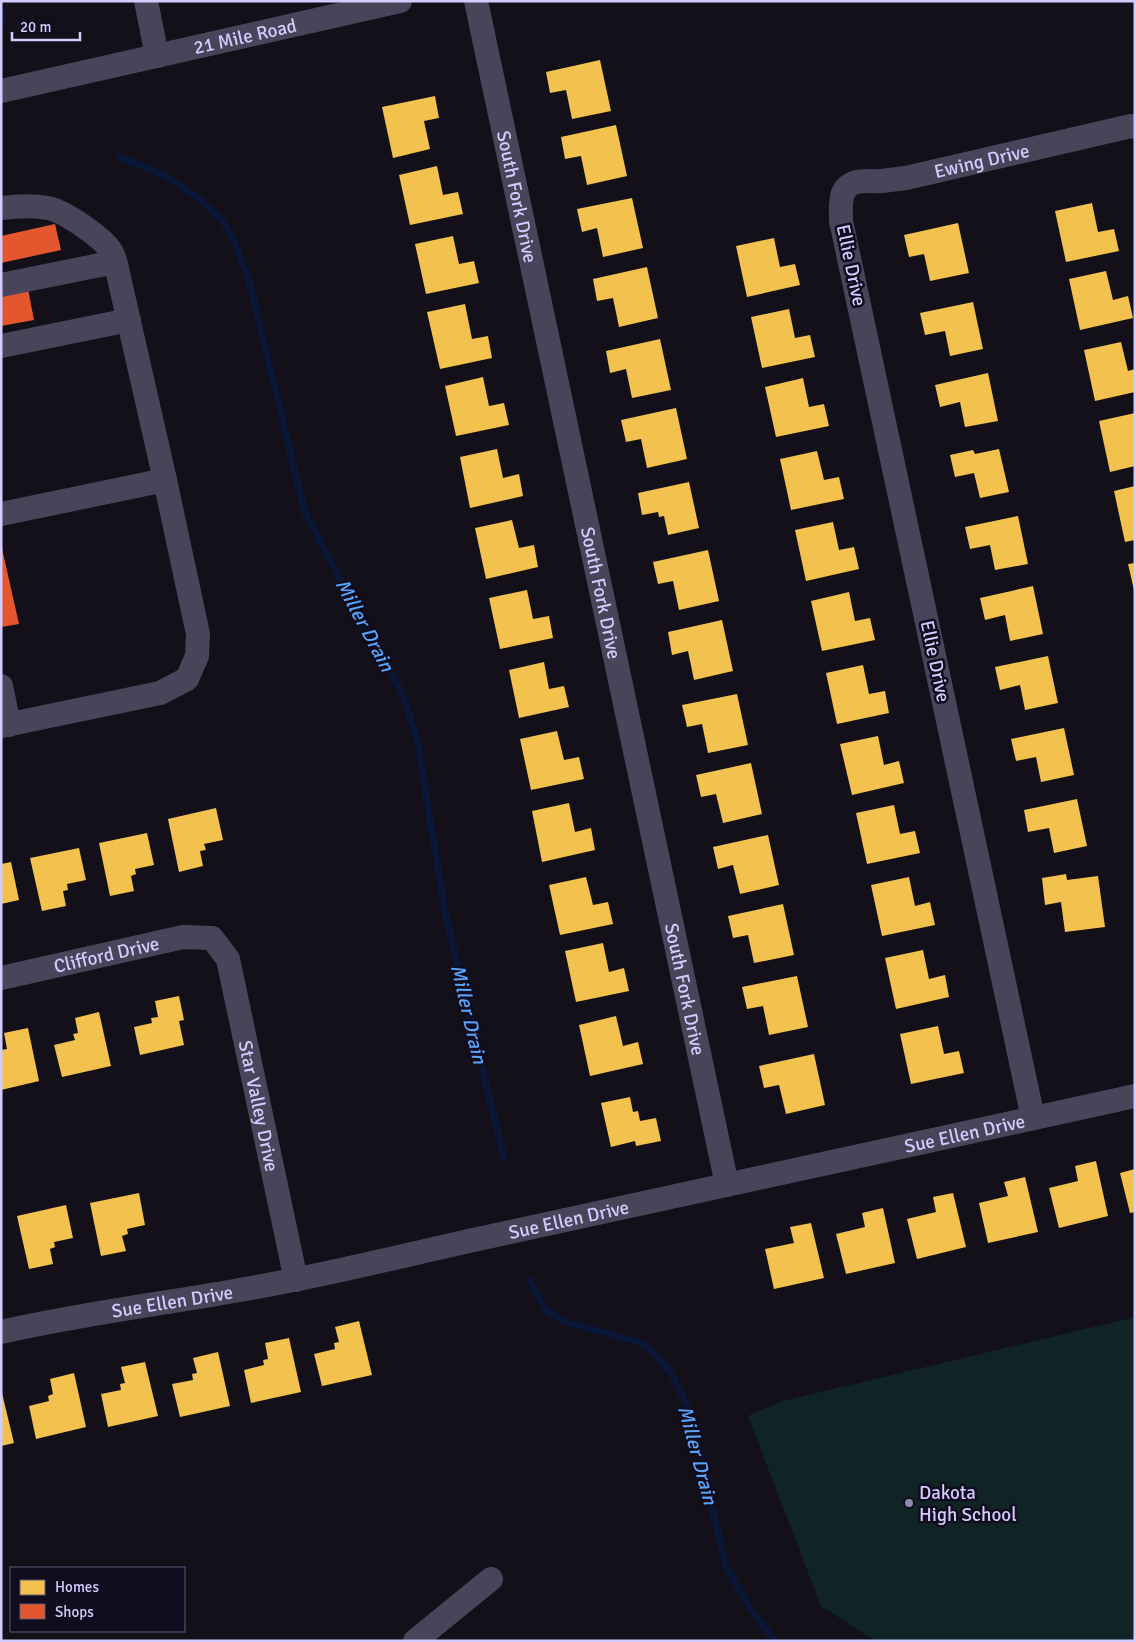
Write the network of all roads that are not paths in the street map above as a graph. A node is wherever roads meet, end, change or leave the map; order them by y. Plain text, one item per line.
1 (146, 1) edge
2 (400, 1) edge
3 (476, 1) edge
4 (157, 56) junction
5 (1, 91) edge
6 (1135, 127) edge
7 (841, 204) joint
8 (1, 208) edge
9 (115, 262) junction
10 (1, 285) edge
11 (129, 320) junction
12 (1, 346) edge
13 (165, 480) junction
14 (1, 514) edge
15 (1, 686) edge
16 (5, 726) edge
17 (212, 938) joint
18 (1, 978) edge
19 (1135, 1096) edge
20 (1033, 1118) junction
21 (727, 1185) junction
22 (296, 1280) junction
23 (1, 1332) edge
24 (491, 1579) dead end
25 (414, 1641) edge

1 - 4 street
2 - 4 street, 21 Mile Road
3 - 21 street, South Fork Drive
4 - 5 street, 21 Mile Road
6 - 7 street, Ewing Drive
7 - 20 street, Ellie Drive
8 - 9 street
9 - 10 street
9 - 11 street
11 - 12 street
11 - 13 street
13 - 14 street
13 - 16 street
15 - 16 street
17 - 18 street, Clifford Drive
17 - 22 street, Star Valley Drive
19 - 20 street, Sue Ellen Drive
20 - 21 street, Sue Ellen Drive
21 - 22 street, Sue Ellen Drive
22 - 23 street, Sue Ellen Drive
24 - 25 street

